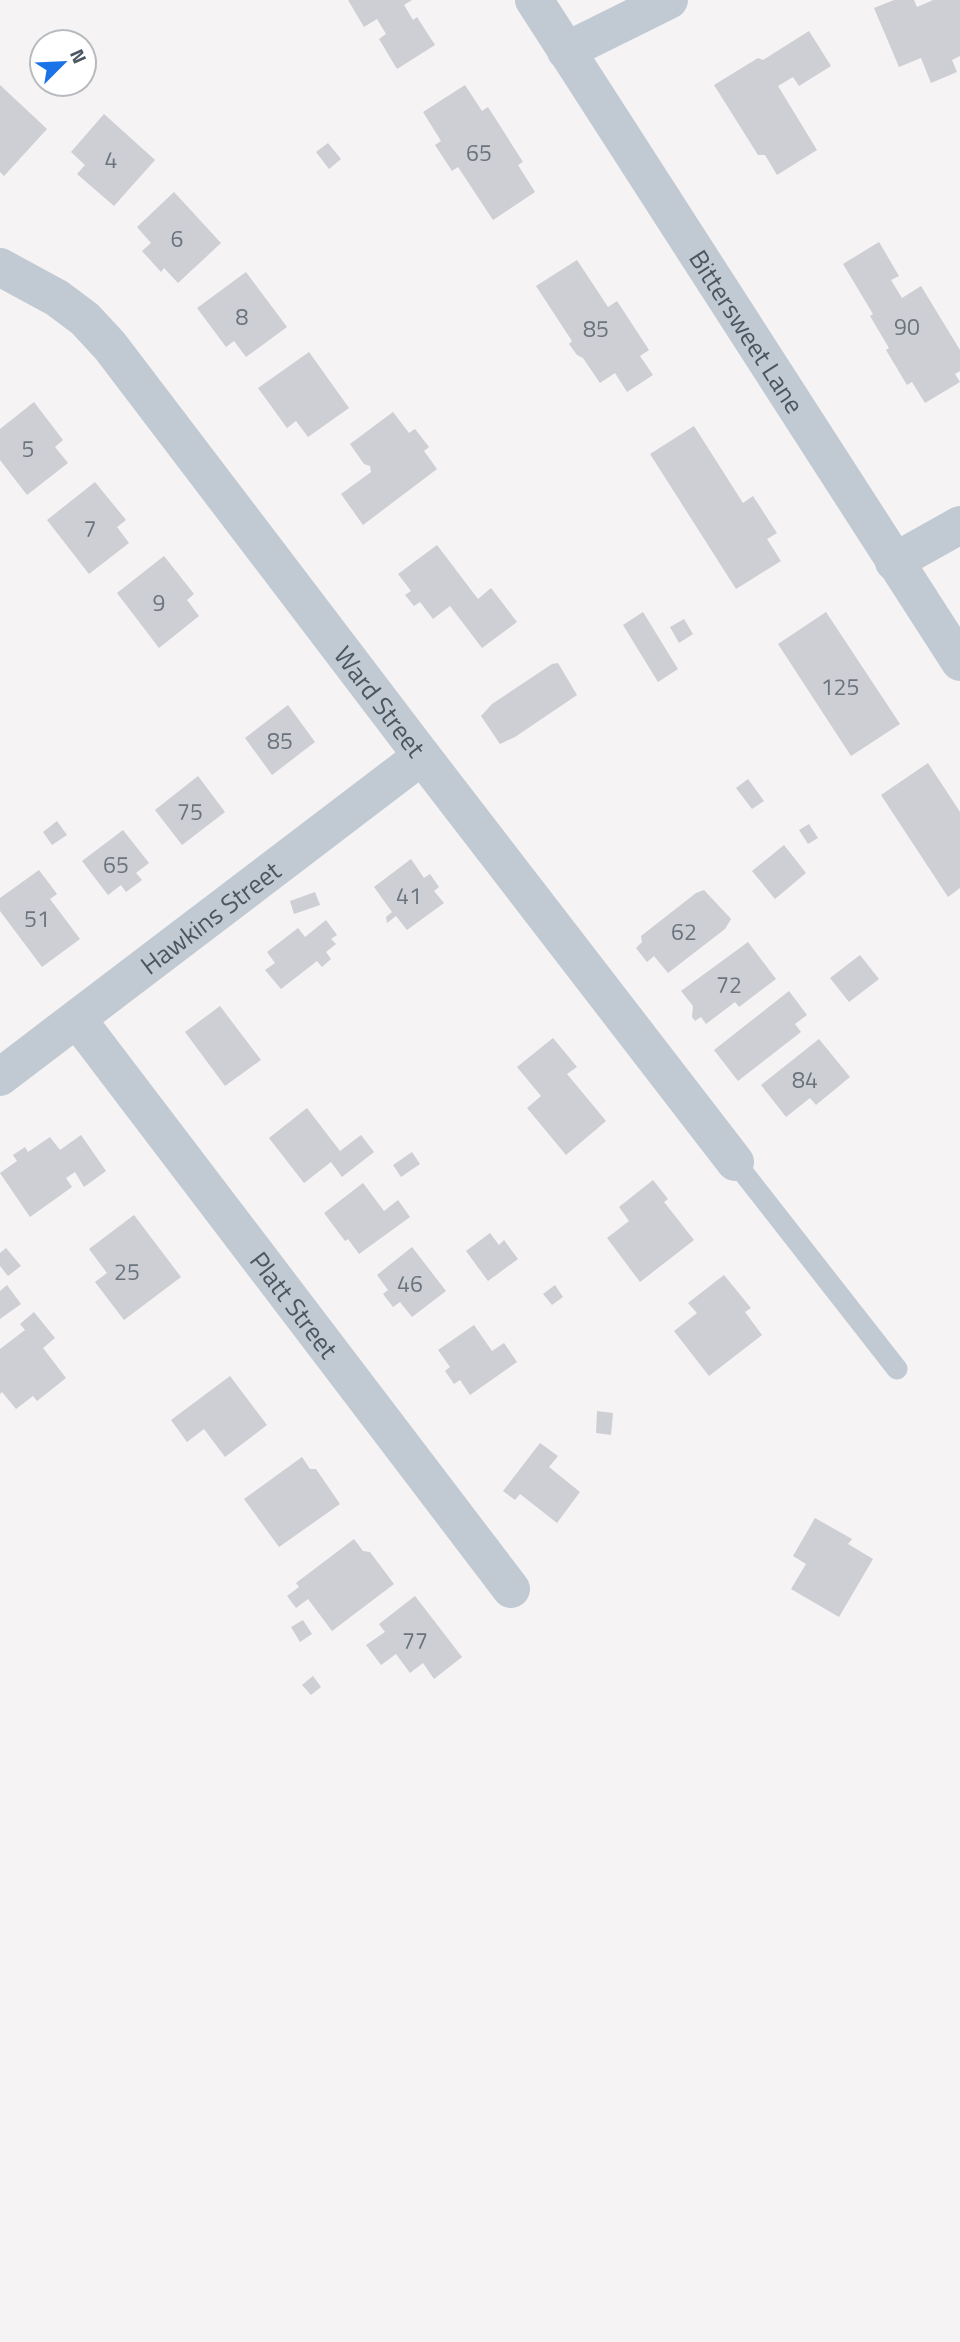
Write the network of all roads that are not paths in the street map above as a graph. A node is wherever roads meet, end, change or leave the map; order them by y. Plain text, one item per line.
1 (534, 0) edge
2 (669, 0) edge
3 (566, 51) junction
4 (0, 267) edge
5 (960, 525) edge
6 (894, 562) junction
7 (960, 662) edge
8 (422, 756) junction
9 (77, 1019) junction
10 (0, 1077) edge
11 (735, 1162) joint
12 (897, 1369) dead end
13 (511, 1589) dead end

1 - 3 street, Bittersweet Lane
2 - 3 street
3 - 6 street, Bittersweet Lane
4 - 8 street, Ward Street
5 - 6 street
6 - 7 street, Bittersweet Lane
8 - 9 street, Hawkins Street
8 - 11 street, Ward Street
9 - 10 street, Hawkins Street
9 - 13 street, Platt Street
11 - 12 lane

